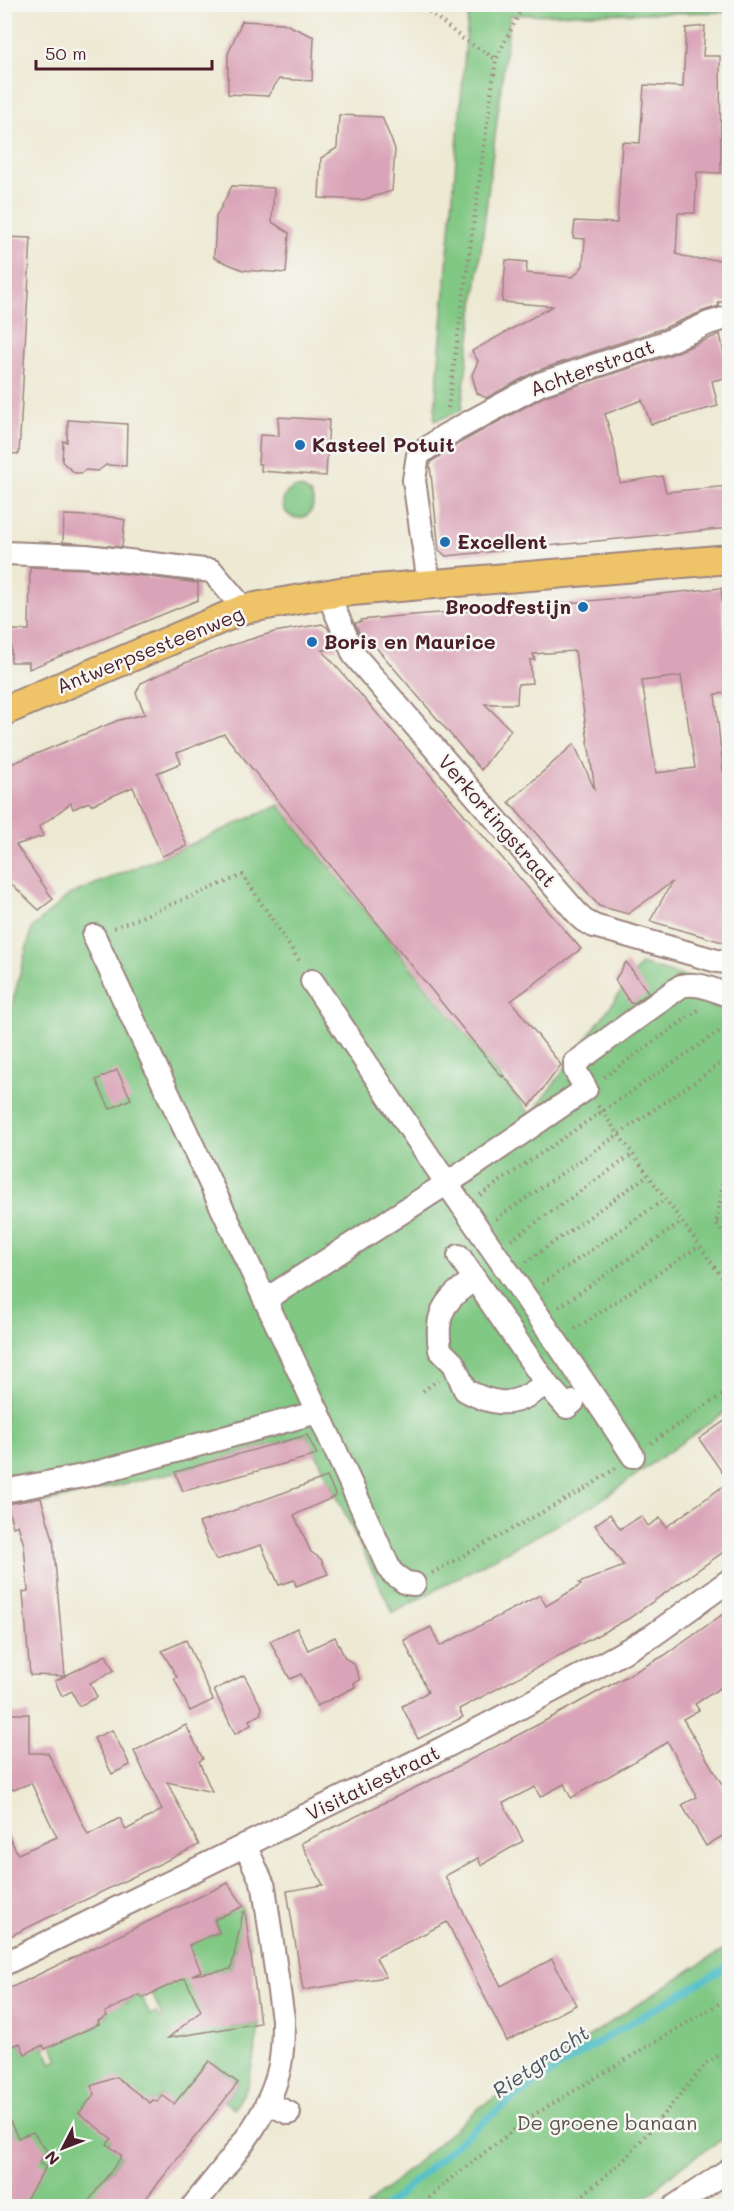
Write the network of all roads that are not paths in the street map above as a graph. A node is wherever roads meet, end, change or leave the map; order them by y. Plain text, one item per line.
1 (729, 317) edge
2 (4, 553) edge
3 (729, 559) edge
4 (429, 585) junction
5 (328, 594) junction
6 (244, 609) junction
7 (4, 711) edge
8 (94, 936) road end
9 (729, 962) edge
10 (312, 981) road end
11 (726, 995) edge
12 (446, 1182) junction
13 (459, 1256) dead end
14 (471, 1282) junction
15 (264, 1300) junction
16 (528, 1328) junction
17 (543, 1386) junction
18 (582, 1395) junction
19 (318, 1412) junction
20 (633, 1456) road end
21 (4, 1491) edge
22 (729, 1580) edge
23 (414, 1584) road end
24 (245, 1845) junction
25 (4, 1964) edge
26 (267, 2103) junction
27 (289, 2113) dead end
28 (729, 2169) edge
29 (193, 2206) edge
30 (675, 2206) edge

1 - 4 street, Achterstraat
2 - 6 street
3 - 4 main road, Antwerpsesteenweg
4 - 5 main road, Antwerpsesteenweg
5 - 6 main road, Antwerpsesteenweg
5 - 9 street, Verkortingstraat
6 - 7 main road, Antwerpsesteenweg
8 - 15 street
10 - 12 street
11 - 12 street
12 - 15 street
12 - 16 street
13 - 14 street
14 - 16 street
14 - 17 street
15 - 19 street
16 - 17 street
16 - 18 street
17 - 18 street
18 - 20 street
19 - 21 street
19 - 23 street
22 - 24 street, Visitatiestraat
24 - 25 street, Visitatiestraat
24 - 26 street
26 - 27 street
26 - 29 street
28 - 30 street

